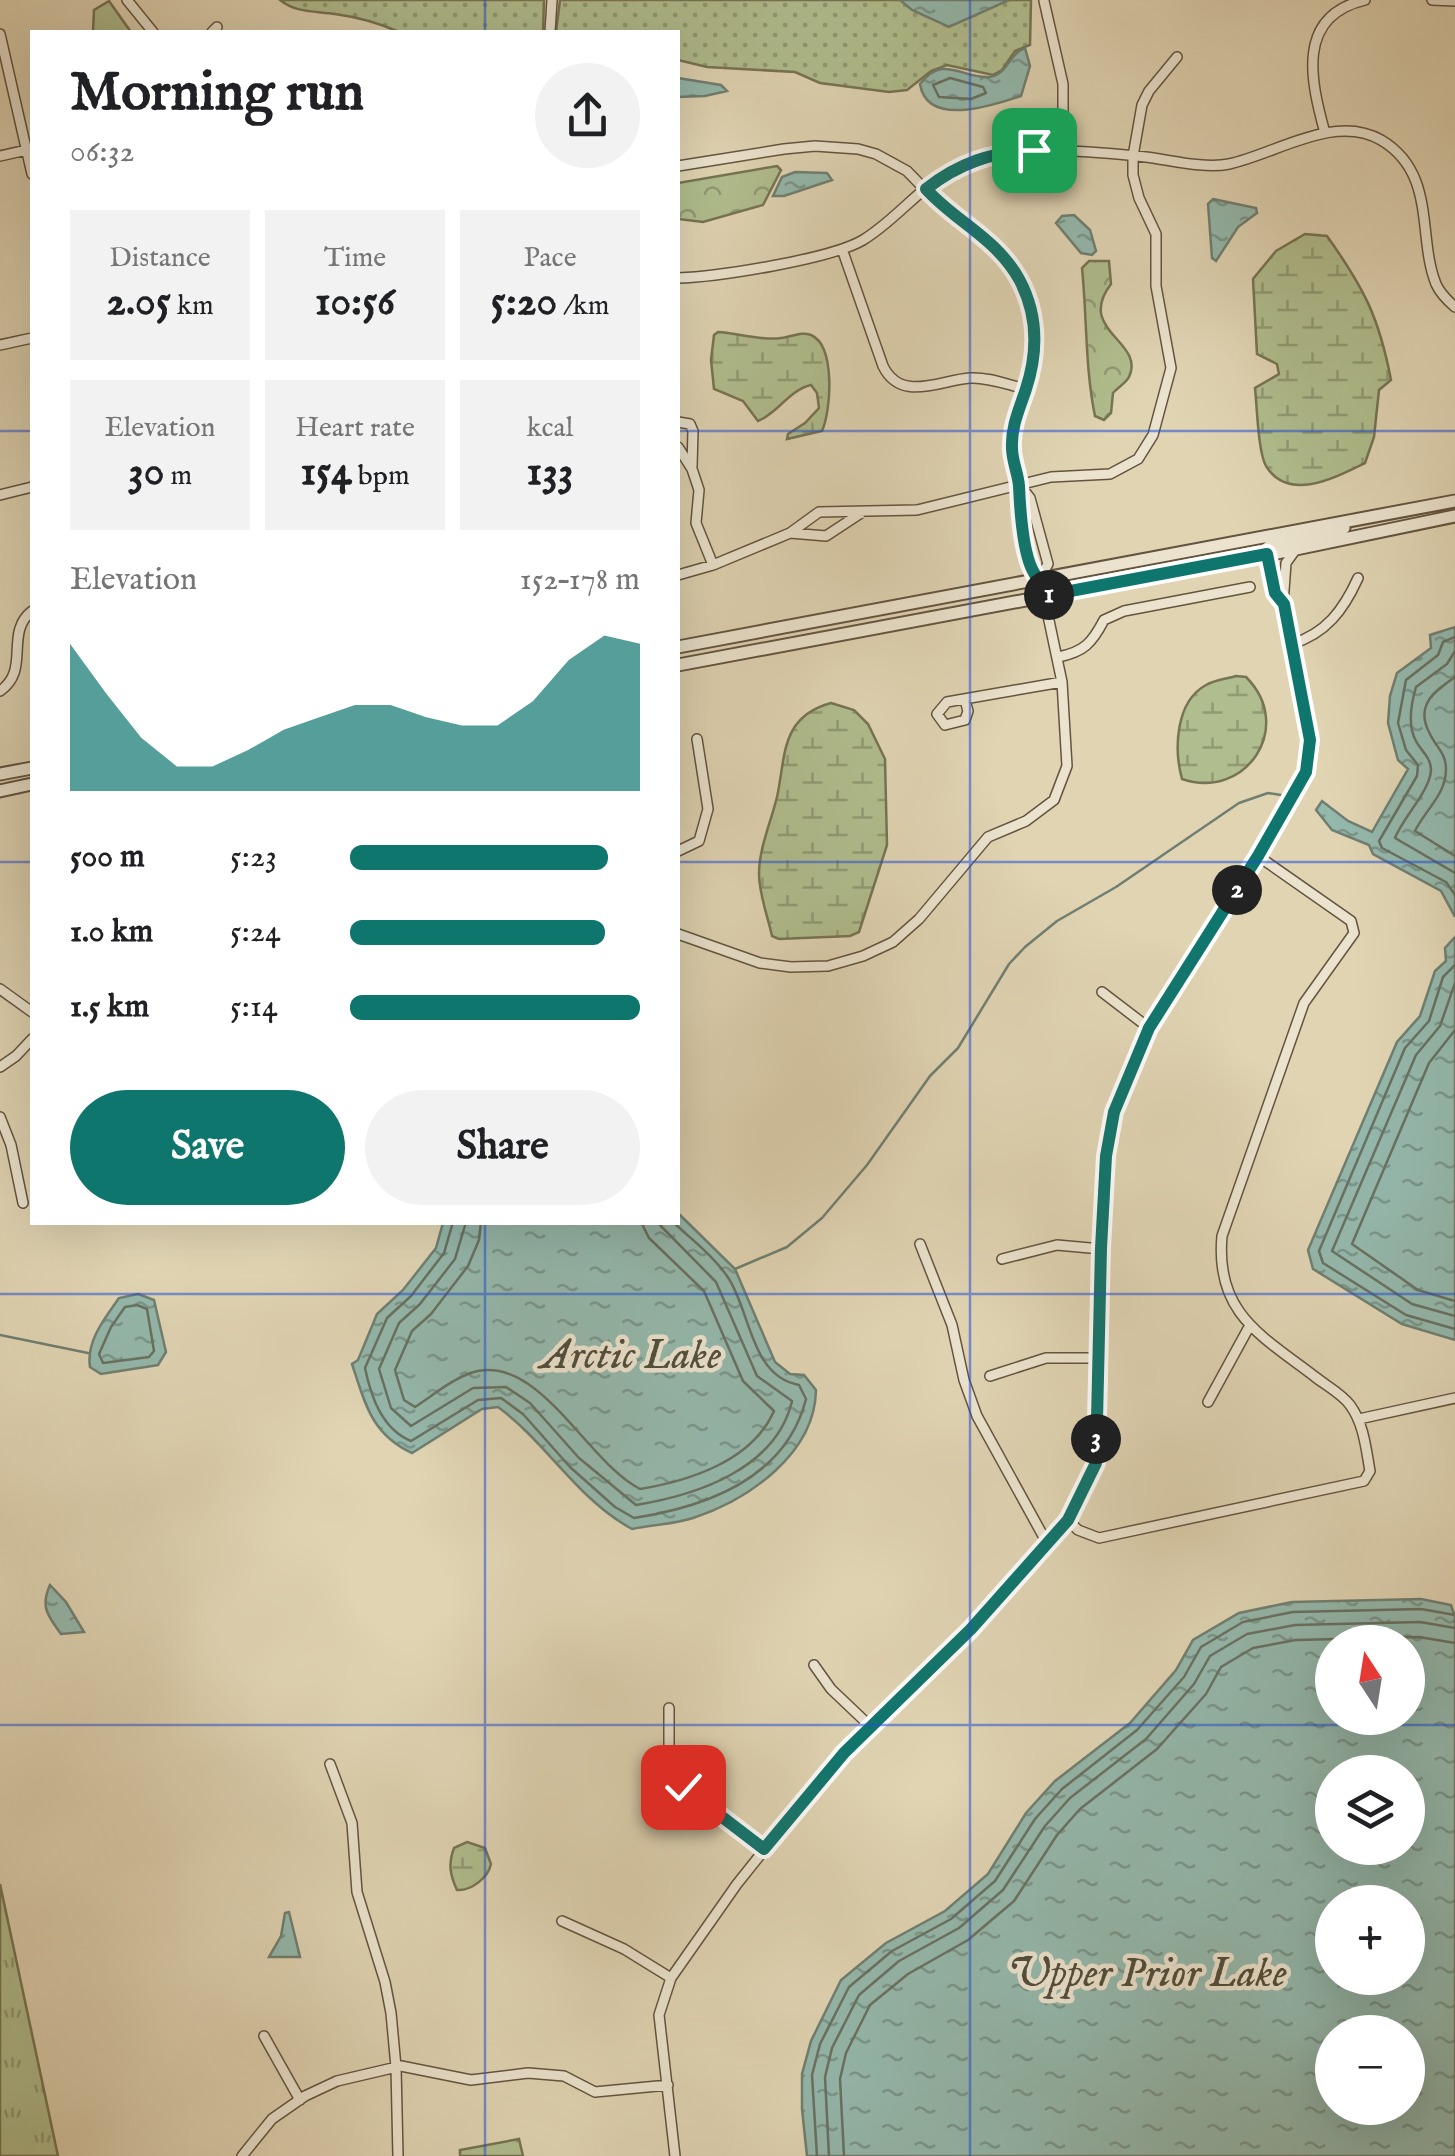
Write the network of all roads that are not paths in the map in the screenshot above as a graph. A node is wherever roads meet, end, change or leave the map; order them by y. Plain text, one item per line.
1 (127, 0) edge
2 (552, 0) edge
3 (1365, 0) edge
4 (1432, 0) edge
5 (1044, 1) edge
6 (1455, 2) edge
7 (151, 30) edge
8 (550, 30) edge
9 (0, 34) edge
10 (1178, 57) dead end
11 (1325, 133) junction
12 (30, 149) edge
13 (1063, 149) junction
14 (0, 156) edge
15 (1133, 156) junction
16 (680, 166) edge
17 (926, 189) junction
18 (842, 249) junction
19 (680, 278) edge
20 (1455, 307) edge
21 (30, 338) edge
22 (0, 345) edge
23 (1026, 389) junction
24 (680, 422) edge
25 (680, 450) edge
26 (692, 469) junction
27 (1019, 484) junction
28 (30, 488) edge
29 (0, 495) edge
30 (1455, 500) edge
31 (860, 513) junction
32 (1376, 516) junction
33 (1455, 516) edge
34 (790, 533) junction
35 (1296, 549) junction
36 (1267, 554) junction
37 (713, 566) junction
38 (680, 574) edge
39 (1040, 578) junction
40 (1358, 578) dead end
41 (1250, 587) dead end
42 (1044, 596) junction
43 (1284, 604) junction
44 (30, 613) edge
45 (1292, 644) junction
46 (680, 647) edge
47 (1058, 657) junction
48 (680, 665) edge
49 (1062, 682) junction
50 (0, 690) edge
51 (965, 700) dead end
52 (698, 739) dead end
53 (30, 768) edge
54 (0, 774) edge
55 (30, 784) edge
56 (0, 791) edge
57 (680, 851) edge
58 (1258, 856) junction
59 (680, 935) edge
60 (0, 990) edge
61 (1102, 992) dead end
62 (30, 1011) edge
63 (1149, 1028) junction
64 (30, 1041) edge
65 (0, 1067) edge
66 (0, 1116) edge
67 (24, 1203) dead end
68 (920, 1244) dead end
69 (1101, 1248) junction
70 (1002, 1259) dead end
71 (1248, 1327) junction
72 (1098, 1358) junction
73 (990, 1376) dead end
74 (1455, 1398) edge
75 (1208, 1402) dead end
76 (1359, 1419) junction
77 (1068, 1520) junction
78 (1047, 1544) junction
79 (814, 1665) dead end
80 (668, 1708) dead end
81 (872, 1727) junction
82 (330, 1764) dead end
83 (764, 1849) junction
84 (562, 1921) dead end
85 (671, 1978) junction
86 (264, 2036) dead end
87 (396, 2067) junction
88 (668, 2085) junction
89 (300, 2100) junction
90 (242, 2156) edge
91 (398, 2156) edge
92 (675, 2156) edge

1 - 7 street
2 - 8 street
3 - 11 street
4 - 6 street
5 - 13 street
9 - 12 street
10 - 15 street
11 - 15 street
11 - 20 street
12 - 14 street
13 - 15 street
13 - 17 street
15 - 27 street
16 - 17 street
17 - 18 street
17 - 23 street
18 - 19 street
18 - 23 street
21 - 22 street
23 - 27 street
24 - 26 street
25 - 26 street
26 - 37 street
27 - 31 street
27 - 39 street
27 - 39 street
28 - 29 street
30 - 32 street
31 - 34 street
31 - 34 street
32 - 36 street
32 - 39 street
33 - 35 street
34 - 37 street
35 - 36 street
35 - 43 street
36 - 42 street
36 - 43 street
37 - 38 street
39 - 42 street
39 - 46 street
40 - 45 street
41 - 47 street
42 - 47 street
42 - 48 street
43 - 45 street
44 - 50 street
45 - 58 street
47 - 49 street
49 - 51 street
49 - 59 street
52 - 57 street
53 - 54 street
55 - 56 street
58 - 63 street
58 - 71 street
60 - 62 street
61 - 63 street
63 - 69 street
64 - 65 street
66 - 67 street
68 - 78 street
69 - 70 street
69 - 72 street
71 - 75 street
71 - 76 street
72 - 73 street
72 - 77 street
74 - 76 street
76 - 77 street
77 - 78 street
78 - 81 street
79 - 81 street
80 - 83 street
81 - 83 street
82 - 87 street
83 - 85 street
84 - 85 street
85 - 88 street
86 - 89 street
87 - 88 street
87 - 89 street
87 - 91 street
88 - 92 street
89 - 90 street

